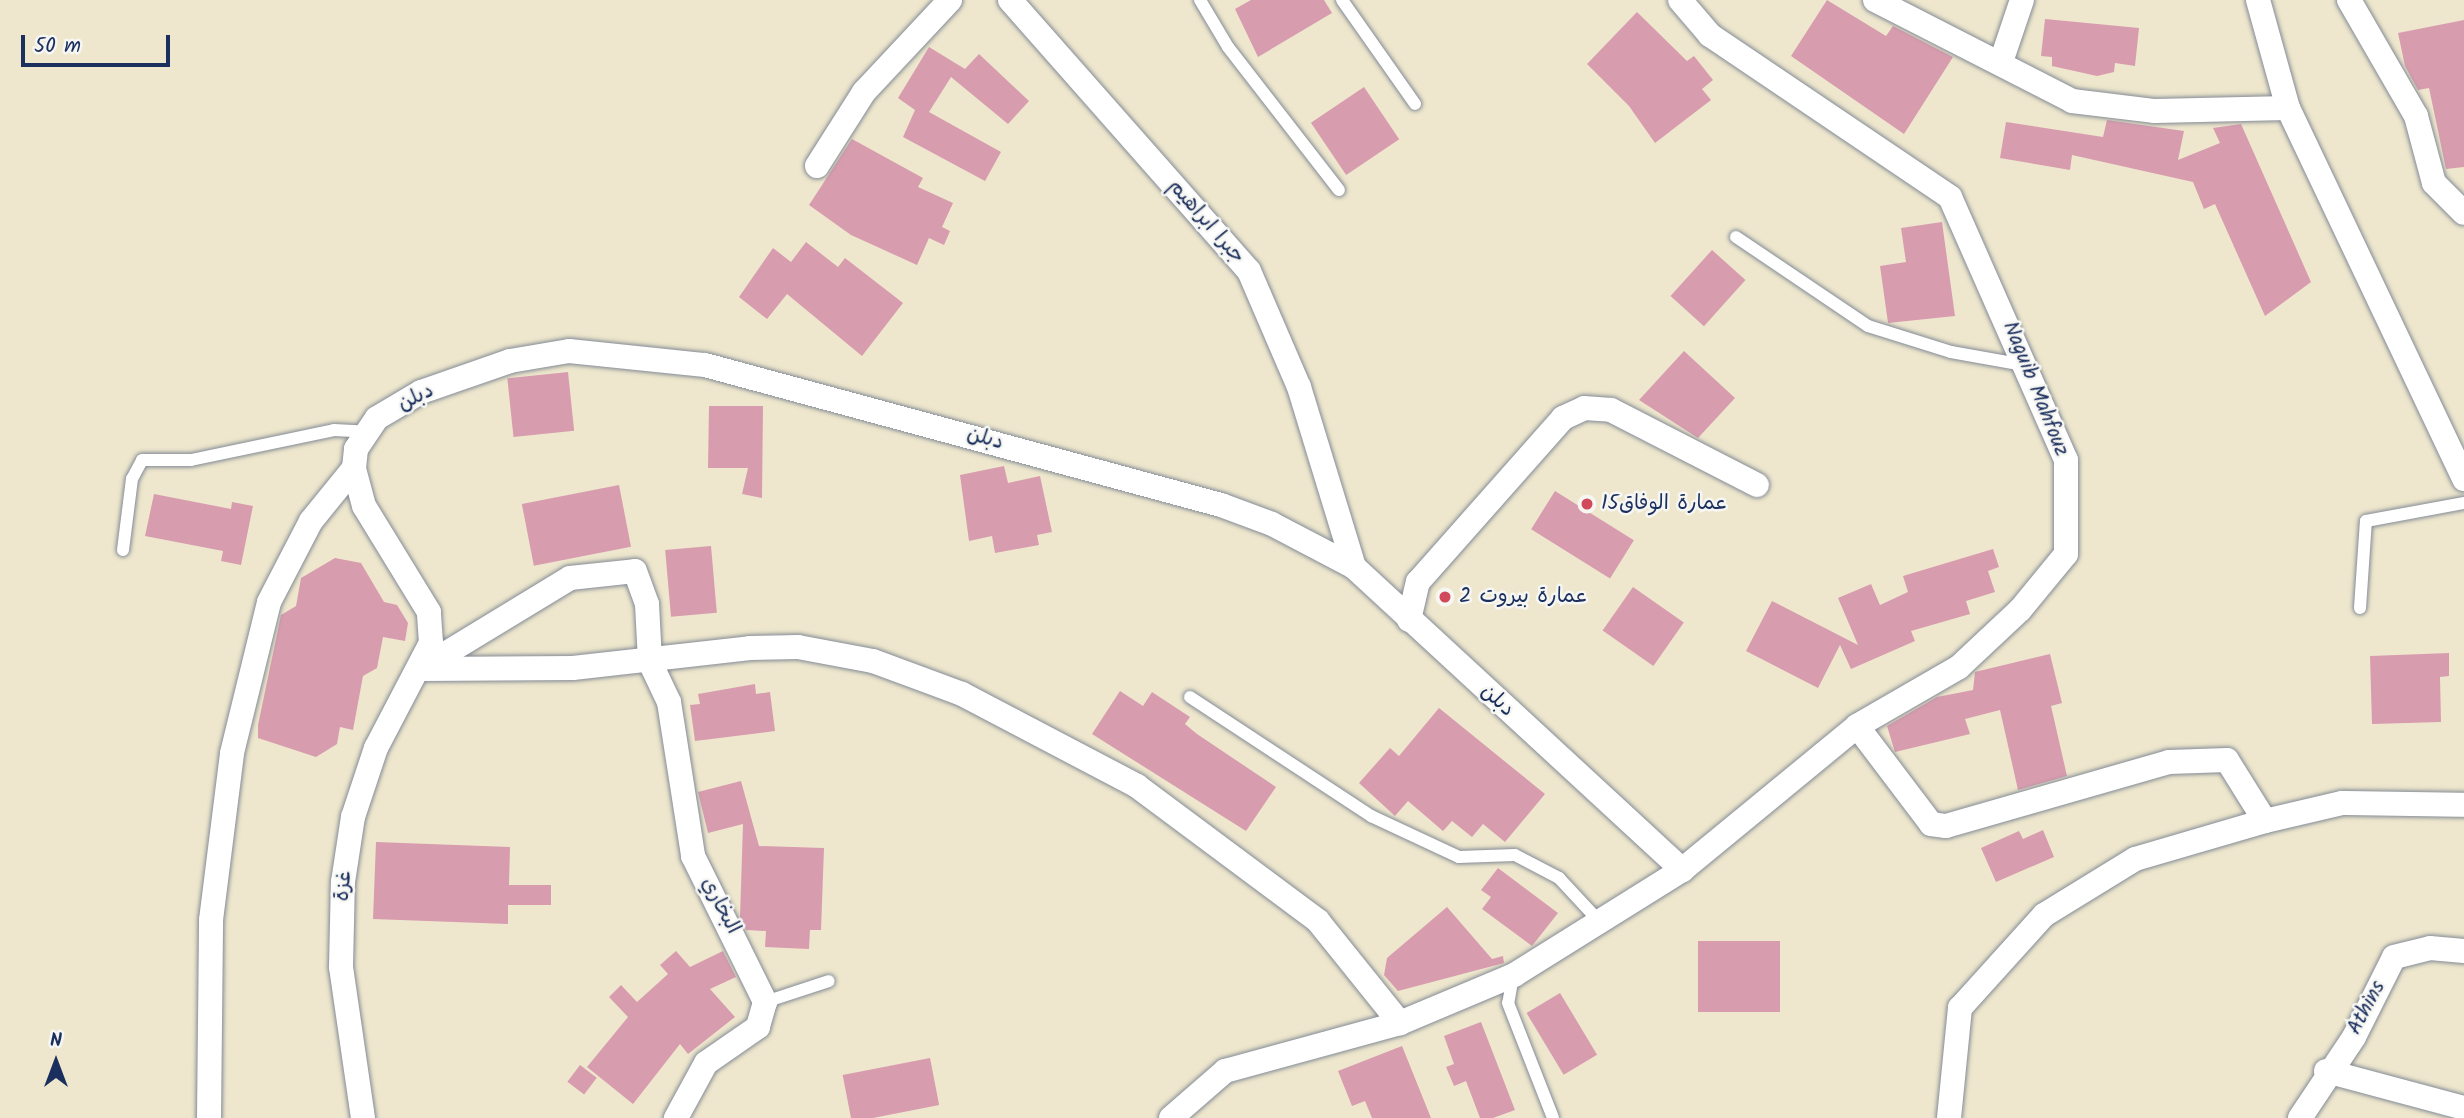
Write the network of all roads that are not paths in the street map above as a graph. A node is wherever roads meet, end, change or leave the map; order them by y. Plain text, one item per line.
1 (950, 0) edge
2 (1010, 0) edge
3 (1200, 0) edge
4 (1342, 0) edge
5 (1680, 0) edge
6 (1875, 0) edge
7 (2022, 0) edge
8 (2258, 0) edge
9 (2349, 0) edge
10 (2001, 62) junction
11 (1415, 104) dead end
12 (2288, 108) junction
13 (817, 166) dead end
14 (1339, 190) dead end
15 (2464, 213) edge
16 (1735, 237) dead end
17 (2028, 366) junction
18 (368, 432) junction
19 (354, 468) junction
20 (2464, 479) edge
21 (1757, 485) dead end
22 (2464, 503) edge
23 (123, 550) dead end
24 (1354, 567) junction
25 (2360, 608) dead end
26 (1409, 620) junction
27 (650, 662) junction
28 (421, 669) junction
29 (1190, 697) dead end
30 (1857, 726) junction
31 (2464, 805) edge
32 (2264, 821) junction
33 (1682, 870) junction
34 (1600, 921) junction
35 (2464, 951) edge
36 (1514, 975) junction
37 (829, 981) dead end
38 (765, 1002) junction
39 (1400, 1023) junction
40 (2326, 1071) junction
41 (2464, 1108) edge
42 (209, 1118) edge
43 (363, 1118) edge
44 (676, 1118) edge
45 (1171, 1118) edge
46 (1553, 1118) edge
47 (1949, 1118) edge
48 (2300, 1118) edge

1 - 13 street
2 - 24 street, جبرا ابراهيم
3 - 14 lane
4 - 11 lane
5 - 17 street, Naguib Mahfouz
6 - 10 street
7 - 10 street
8 - 12 street
9 - 15 street
10 - 12 street
12 - 20 street
16 - 17 lane
17 - 30 street, Naguib Mahfouz
18 - 19 street, دبلن
18 - 23 lane
18 - 24 street, دبلن
19 - 28 street
19 - 42 street, دبلن
21 - 26 street
22 - 25 lane
24 - 26 street, دبلن
26 - 33 street, دبلن
27 - 28 street
27 - 28 street
27 - 38 street, البخاري
27 - 39 street
28 - 43 street, غزة
29 - 34 lane
30 - 32 street
30 - 33 street, Naguib Mahfouz
31 - 32 street
32 - 47 street
33 - 34 street, Naguib Mahfouz
34 - 36 street, Naguib Mahfouz
35 - 40 street, Athins
36 - 39 street, Naguib Mahfouz
36 - 46 lane
37 - 38 lane
38 - 44 street
39 - 45 street, Naguib Mahfouz
40 - 41 street
40 - 48 street, Athins

